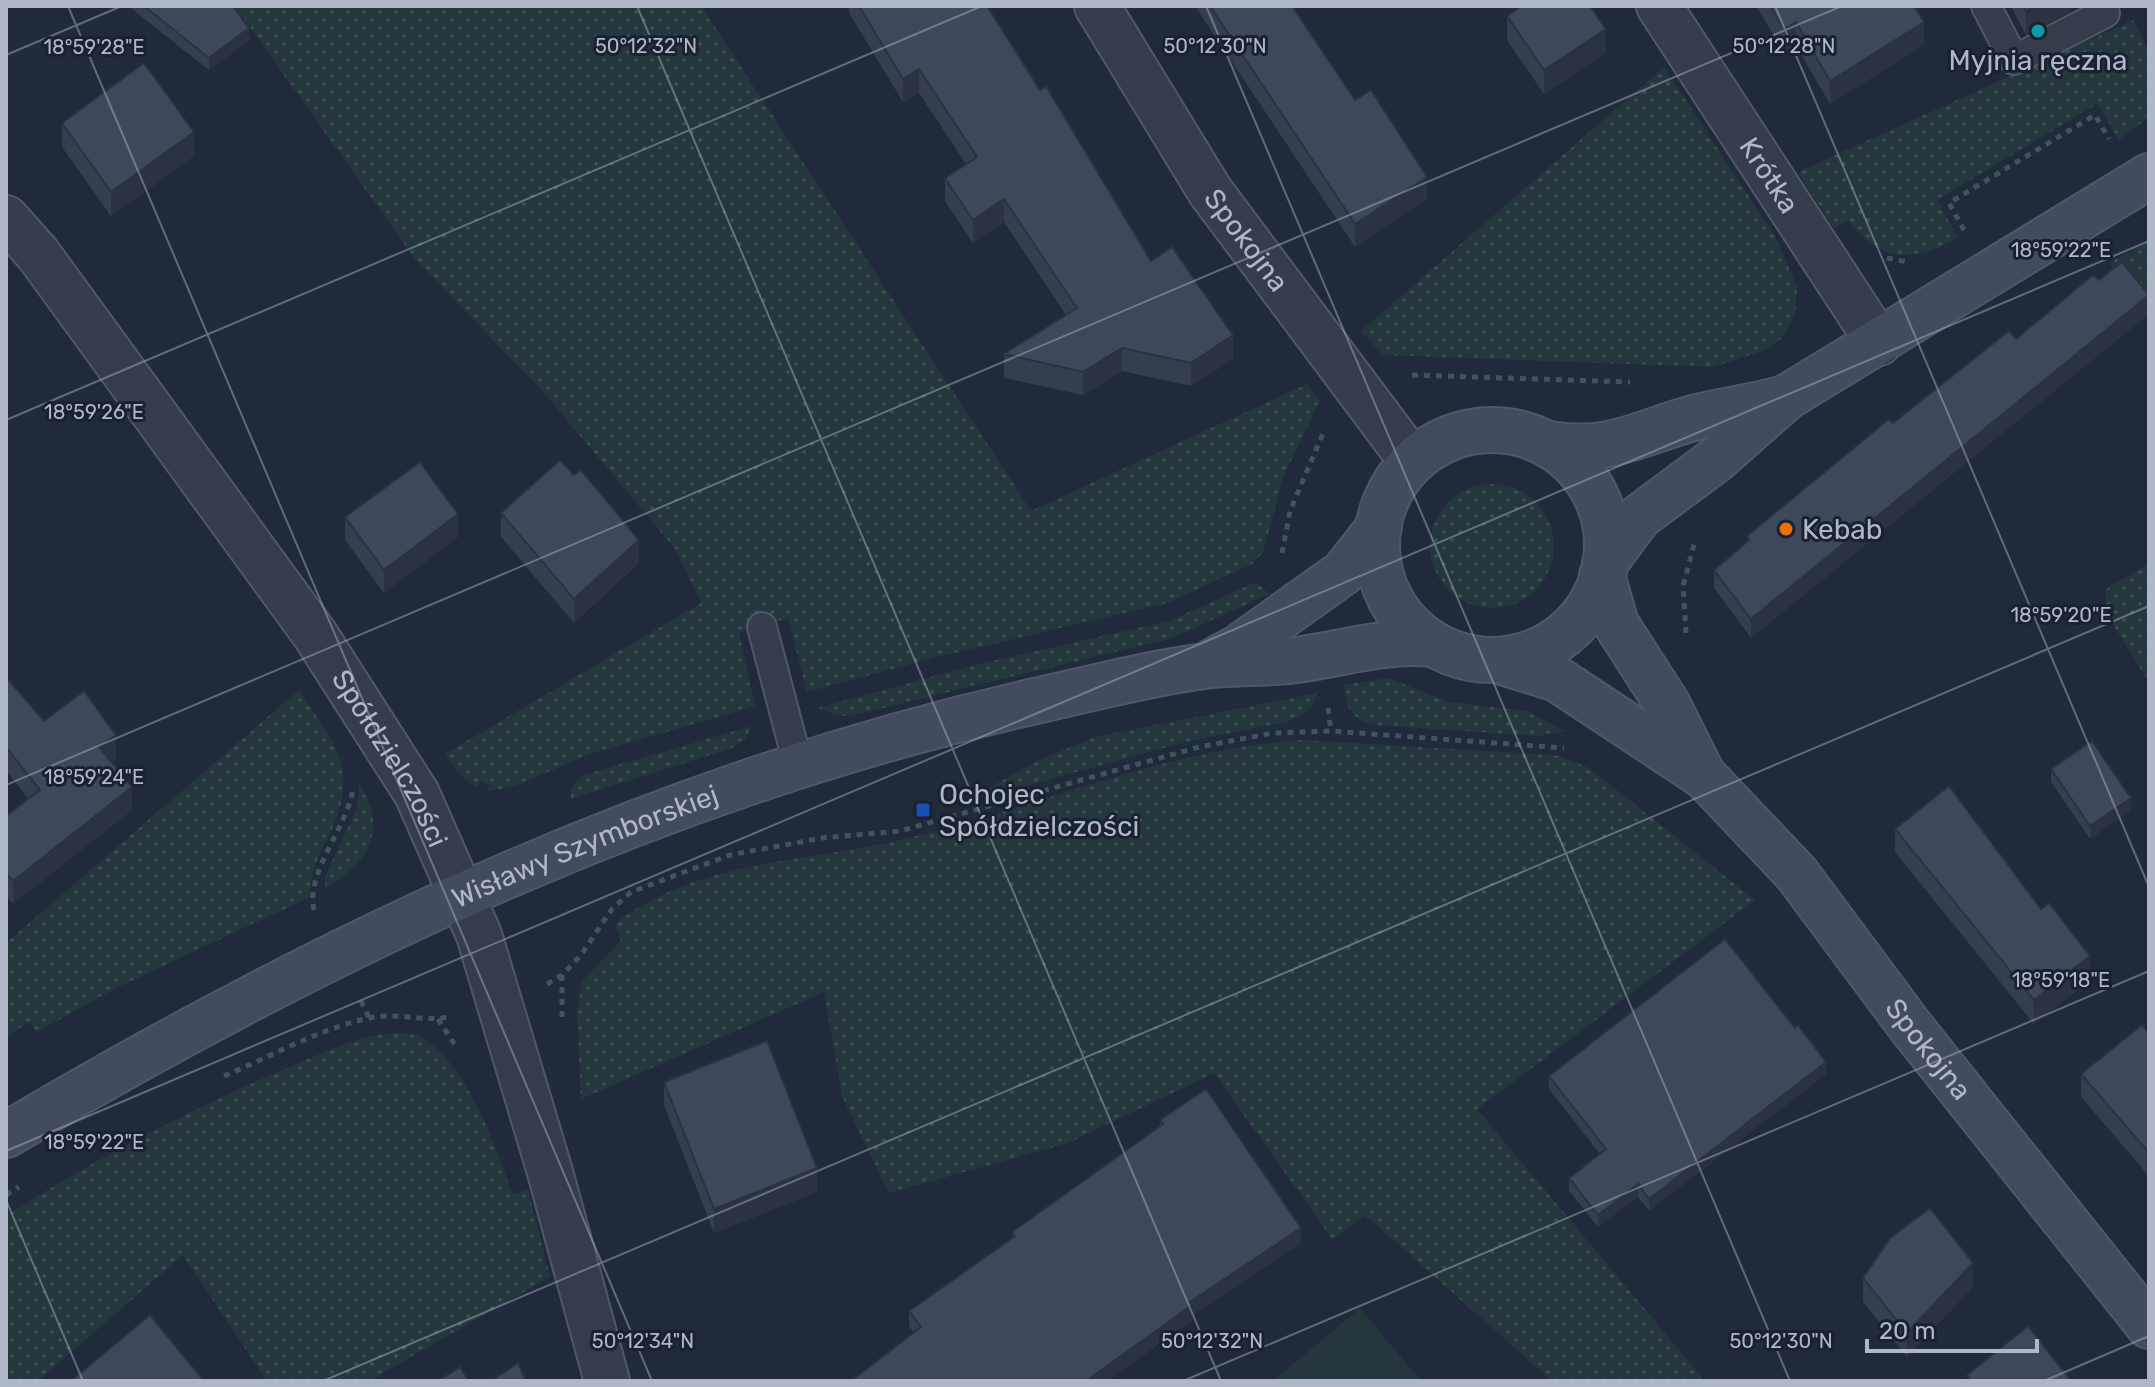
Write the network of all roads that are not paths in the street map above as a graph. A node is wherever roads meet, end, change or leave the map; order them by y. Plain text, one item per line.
1 (1097, 6) edge
2 (1659, 6) edge
3 (1986, 6) edge
4 (2101, 6) edge
5 (2149, 176) edge
6 (6, 218) edge
7 (1879, 343) junction
8 (1787, 397) junction
9 (1548, 444) junction
10 (1412, 461) junction
11 (1379, 527) junction
12 (1603, 569) junction
13 (762, 627) dead end
14 (1433, 644) junction
15 (1496, 660) junction
16 (1205, 666) junction
17 (798, 764) junction
18 (1705, 777) junction
19 (462, 894) junction
20 (6, 1135) edge
21 (2149, 1326) edge
22 (607, 1381) edge

1 - 10 street, Spokojna
2 - 7 street, Krótka
3 - 4 lane
5 - 7 street
6 - 19 street, Spółdzielczości
7 - 8 street
8 - 9 street
8 - 12 street
9 - 10 street
9 - 12 street
10 - 11 street
11 - 14 street
11 - 16 street, Wisławy Szymborskiej
12 - 15 street
12 - 18 street, Spokojna
13 - 17 lane
14 - 15 street
14 - 16 street, Wisławy Szymborskiej
15 - 18 street, Spokojna
16 - 17 street, Wisławy Szymborskiej
17 - 19 street, Wisławy Szymborskiej
18 - 21 street, Spokojna
19 - 20 street, Wisławy Szymborskiej
19 - 22 street, Spółdzielczości

